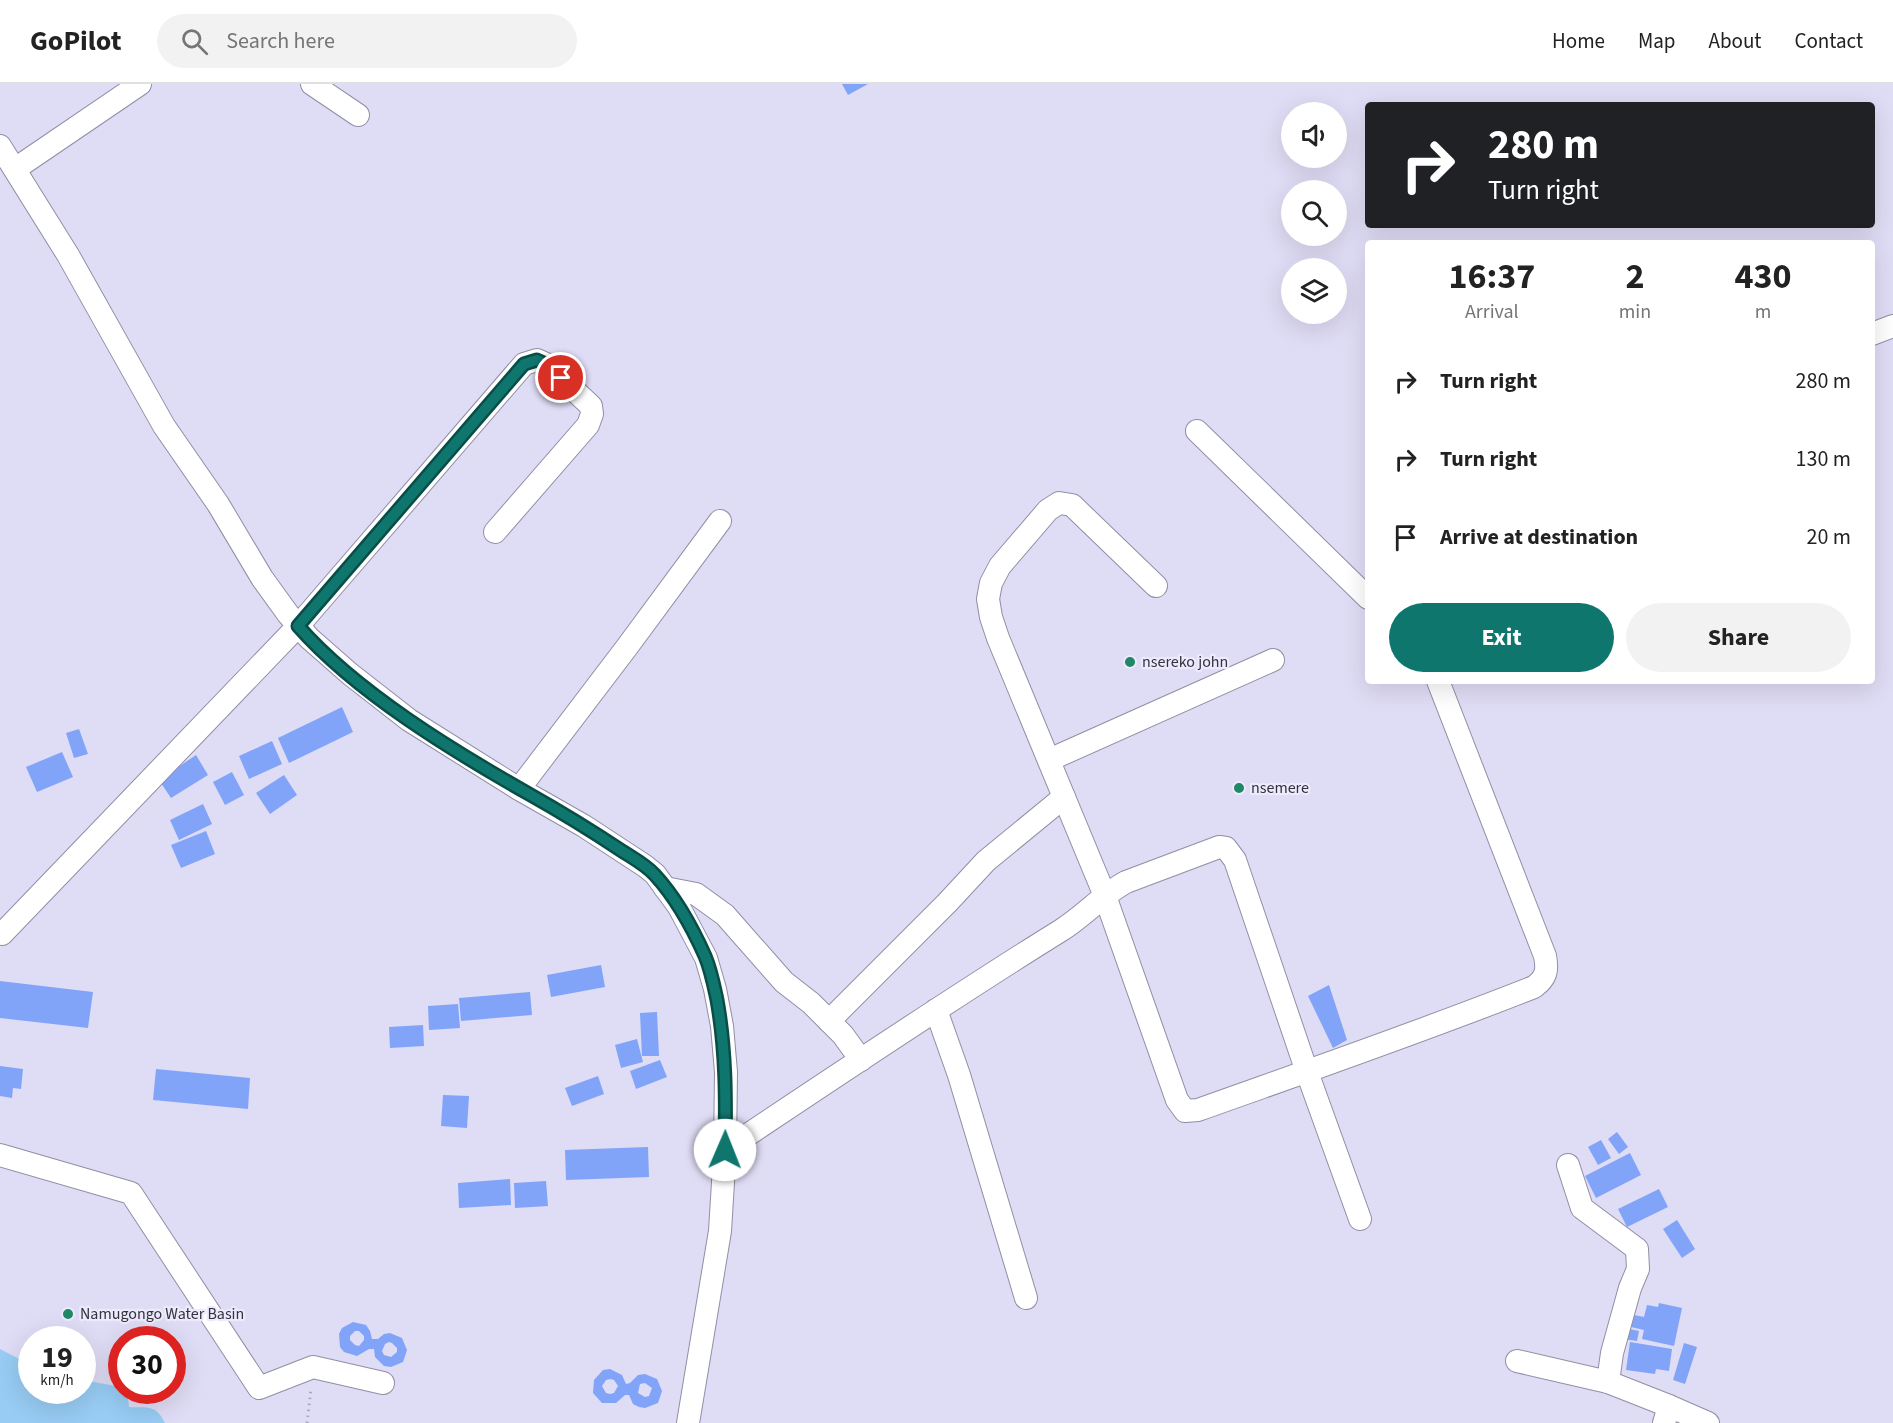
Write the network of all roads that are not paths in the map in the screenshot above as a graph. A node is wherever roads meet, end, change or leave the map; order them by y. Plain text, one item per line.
1 (140, 84) edge
2 (312, 84) edge
3 (358, 114) dead end
4 (0, 146) edge
5 (15, 169) junction
6 (1893, 326) edge
7 (1875, 333) edge
8 (1197, 431) dead end
9 (720, 521) dead end
10 (495, 532) dead end
11 (1156, 586) dead end
12 (1365, 595) edge
13 (298, 626) junction
14 (1273, 660) dead end
15 (1439, 684) edge
16 (1049, 760) junction
17 (519, 789) junction
18 (1064, 796) junction
19 (665, 888) junction
20 (1105, 896) junction
21 (2, 934) edge
22 (936, 1010) junction
23 (829, 1021) junction
24 (861, 1060) junction
25 (1307, 1072) junction
26 (725, 1150) junction
27 (0, 1155) edge
28 (1568, 1165) dead end
29 (1360, 1220) dead end
30 (1026, 1298) dead end
31 (1517, 1361) dead end
32 (1608, 1382) junction
33 (383, 1383) dead end
34 (1667, 1414) edge
35 (688, 1423) edge
36 (1708, 1423) edge

1 - 5 street
2 - 3 street
4 - 5 street
5 - 13 street
6 - 7 street
8 - 12 street
9 - 17 street
10 - 13 street
11 - 16 street
13 - 17 street
13 - 21 street
14 - 16 street
15 - 25 street
16 - 18 street
17 - 19 street
18 - 20 street
18 - 23 street
19 - 23 street
19 - 26 street
20 - 22 street
20 - 25 street
20 - 25 street
22 - 24 street
22 - 30 street
23 - 24 street
24 - 26 street
25 - 29 street
26 - 35 street
27 - 33 street
28 - 32 street
31 - 32 street
32 - 34 street
34 - 36 street

